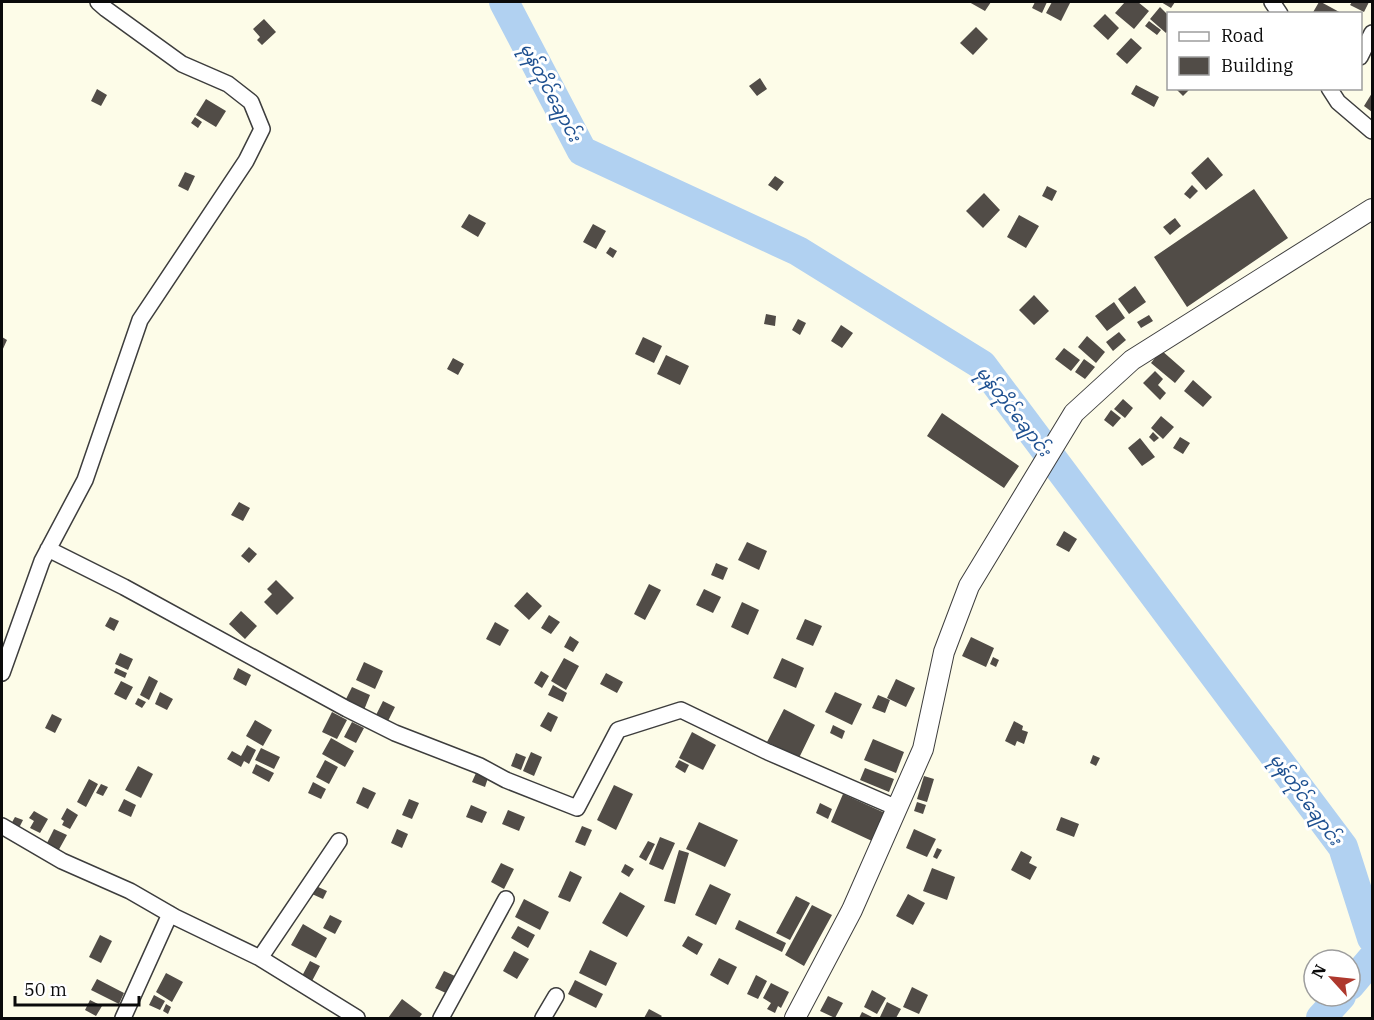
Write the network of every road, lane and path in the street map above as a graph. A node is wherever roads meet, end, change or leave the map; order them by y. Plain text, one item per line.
1 (98, 2) edge
2 (1372, 33) edge
3 (1362, 53) edge
4 (1337, 93) edge
5 (1372, 131) edge
6 (1372, 209) edge
7 (48, 549) junction
8 (2, 673) edge
9 (897, 808) junction
10 (2, 826) edge
11 (339, 841) dead end
12 (506, 899) dead end
13 (170, 914) junction
14 (261, 958) junction
15 (556, 996) dead end
16 (123, 1018) edge
17 (357, 1018) edge
18 (441, 1018) edge
19 (543, 1018) edge
20 (795, 1018) edge

1 - 7 street
2 - 3 street
4 - 5 street
6 - 9 street
7 - 8 street
7 - 9 street
9 - 20 street
10 - 13 street
11 - 14 street
12 - 18 street
13 - 14 street
13 - 16 street
14 - 17 street
15 - 19 street

